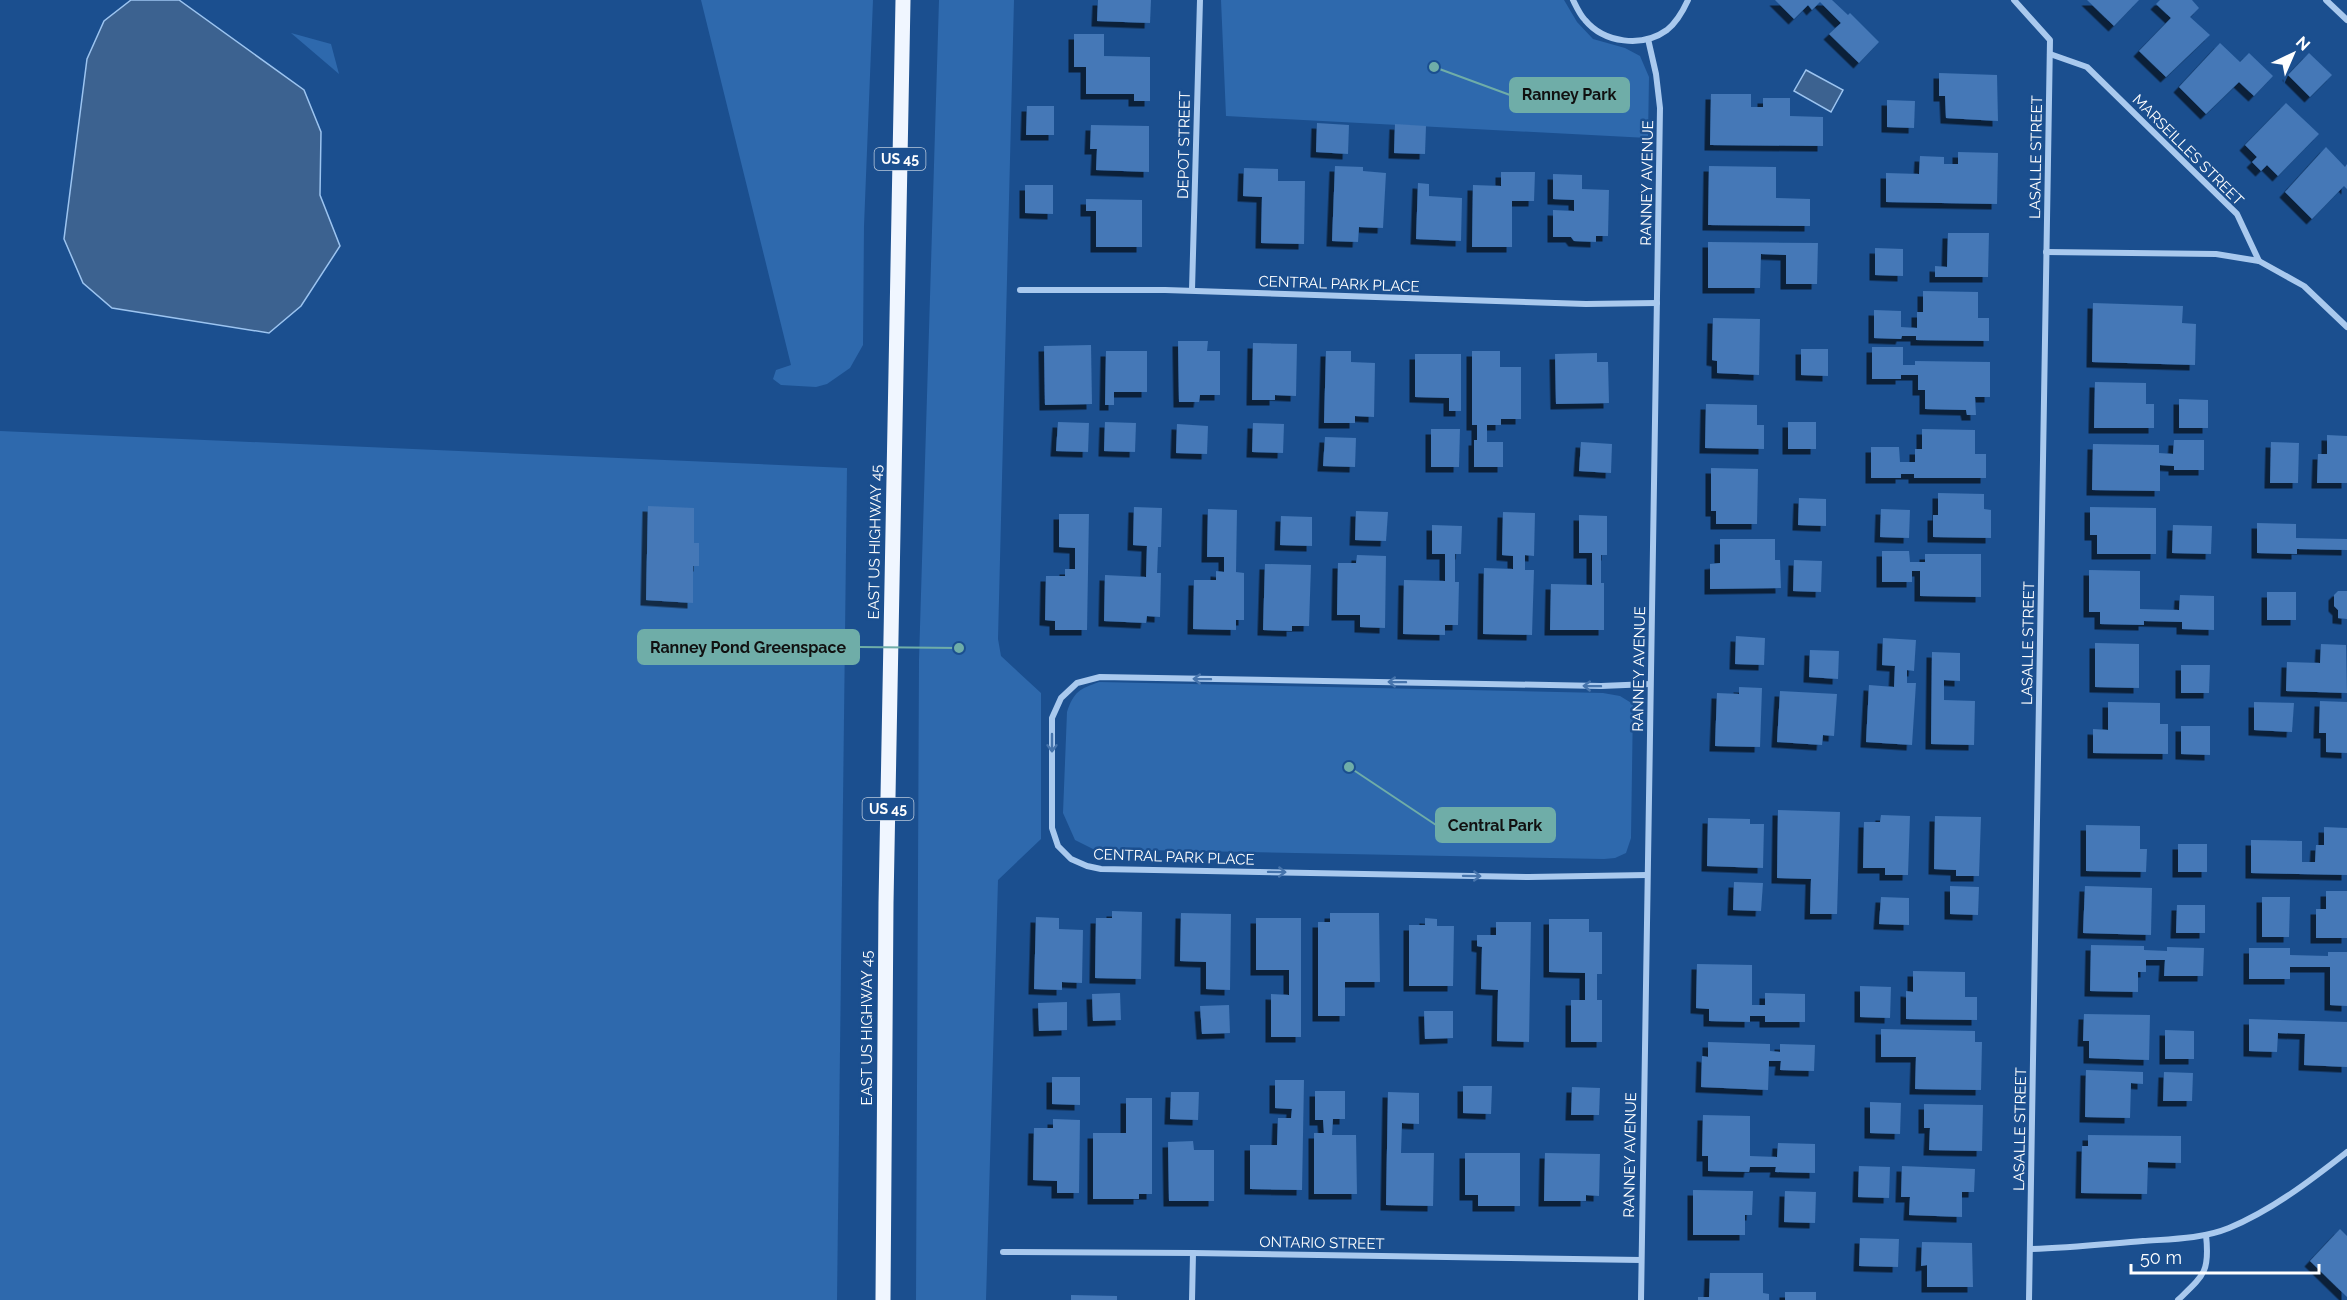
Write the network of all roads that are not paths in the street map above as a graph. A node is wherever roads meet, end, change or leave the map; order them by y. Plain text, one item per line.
1 (903, 0) edge
2 (1200, 0) edge
3 (1573, 0) edge
4 (1688, 0) edge
5 (2014, 0) edge
6 (2326, 0) edge
7 (2347, 20) edge
8 (1648, 39) junction
9 (2050, 54) junction
10 (2046, 252) junction
11 (2259, 261) junction
12 (1020, 290) dead end
13 (1192, 290) junction
14 (1657, 303) junction
15 (2347, 327) edge
16 (1650, 684) junction
17 (1647, 875) junction
18 (2347, 1152) edge
19 (2206, 1235) junction
20 (2030, 1248) junction
21 (1003, 1252) dead end
22 (1193, 1252) junction
23 (1641, 1260) junction
24 (883, 1300) edge
25 (1192, 1300) edge
26 (1641, 1300) edge
27 (2029, 1300) edge
28 (2178, 1300) edge

1 - 24 main road, EAST US HIGHWAY 45 / US 45
2 - 13 street, DEPOT STREET
3 - 8 street
4 - 8 street
5 - 9 street, LASALLE STREET
6 - 7 street
8 - 14 street, RANNEY AVENUE
9 - 10 street, LASALLE STREET
9 - 11 street, MARSEILLES STREET
10 - 11 street
10 - 20 street, LASALLE STREET
11 - 15 street
12 - 13 street, CENTRAL PARK PLACE
13 - 14 street, CENTRAL PARK PLACE
14 - 16 street, RANNEY AVENUE
16 - 17 street, RANNEY AVENUE
16 -> 17 street, CENTRAL PARK PLACE
17 - 23 street, RANNEY AVENUE
18 - 19 street
19 - 20 street
19 - 28 street
20 - 27 street, LASALLE STREET
21 - 22 street, ONTARIO STREET
22 - 23 street, ONTARIO STREET
22 - 25 street
23 - 26 street, RANNEY AVENUE

